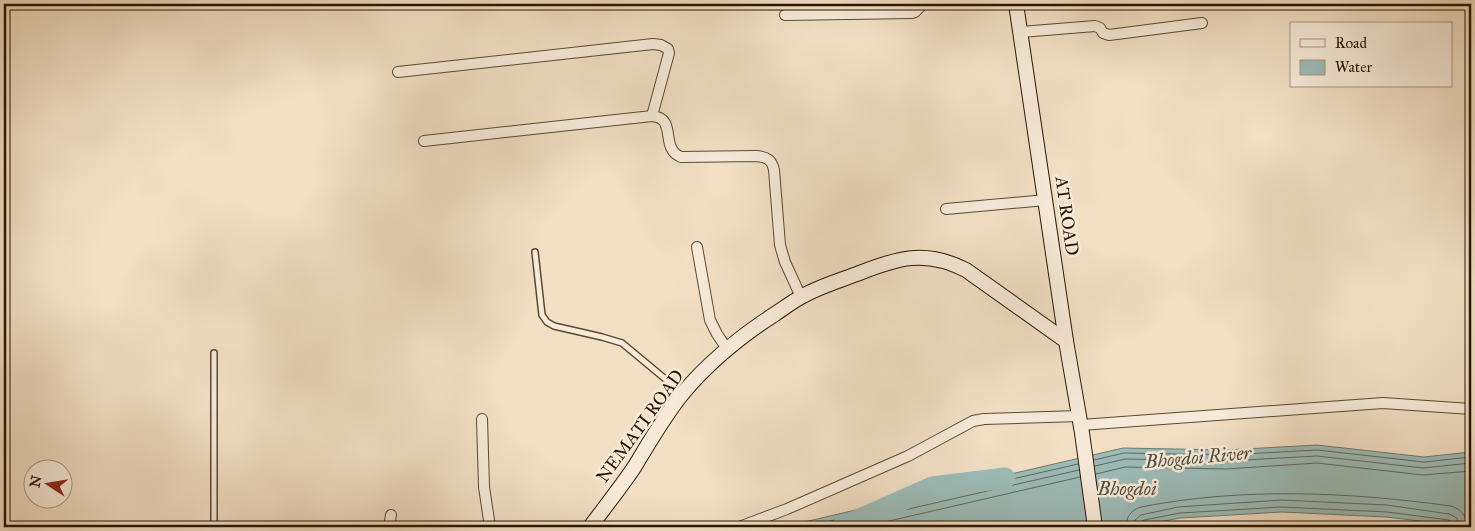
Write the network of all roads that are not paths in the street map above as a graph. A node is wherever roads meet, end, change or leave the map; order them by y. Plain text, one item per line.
1 (923, 4) edge
2 (1016, 4) edge
3 (785, 16) dead end
4 (1202, 23) dead end
5 (1021, 32) junction
6 (398, 72) dead end
7 (652, 116) junction
8 (424, 141) dead end
9 (1046, 200) junction
10 (946, 209) dead end
11 (697, 247) dead end
12 (535, 252) dead end
13 (801, 297) junction
14 (1066, 341) junction
15 (727, 349) junction
16 (214, 353) dead end
17 (683, 393) junction
18 (1471, 409) edge
19 (482, 418) dead end
20 (1081, 425) junction
21 (391, 515) dead end
22 (214, 527) edge
23 (390, 527) edge
24 (490, 527) edge
25 (590, 527) edge
26 (739, 527) edge
27 (1095, 527) edge

1 - 3 street
2 - 5 street, AT ROAD
4 - 5 street
5 - 9 street, AT ROAD
6 - 7 street
7 - 8 street
7 - 13 street
9 - 10 street
9 - 14 street, AT ROAD
11 - 15 street
12 - 17 lane
13 - 14 street, NEMATI ROAD
13 - 15 street, NEMATI ROAD
14 - 20 street, AT ROAD
15 - 17 street, NEMATI ROAD
16 - 22 lane
17 - 25 street, NEMATI ROAD
18 - 20 street
19 - 24 street
20 - 26 street
20 - 27 street, AT ROAD
21 - 23 street

